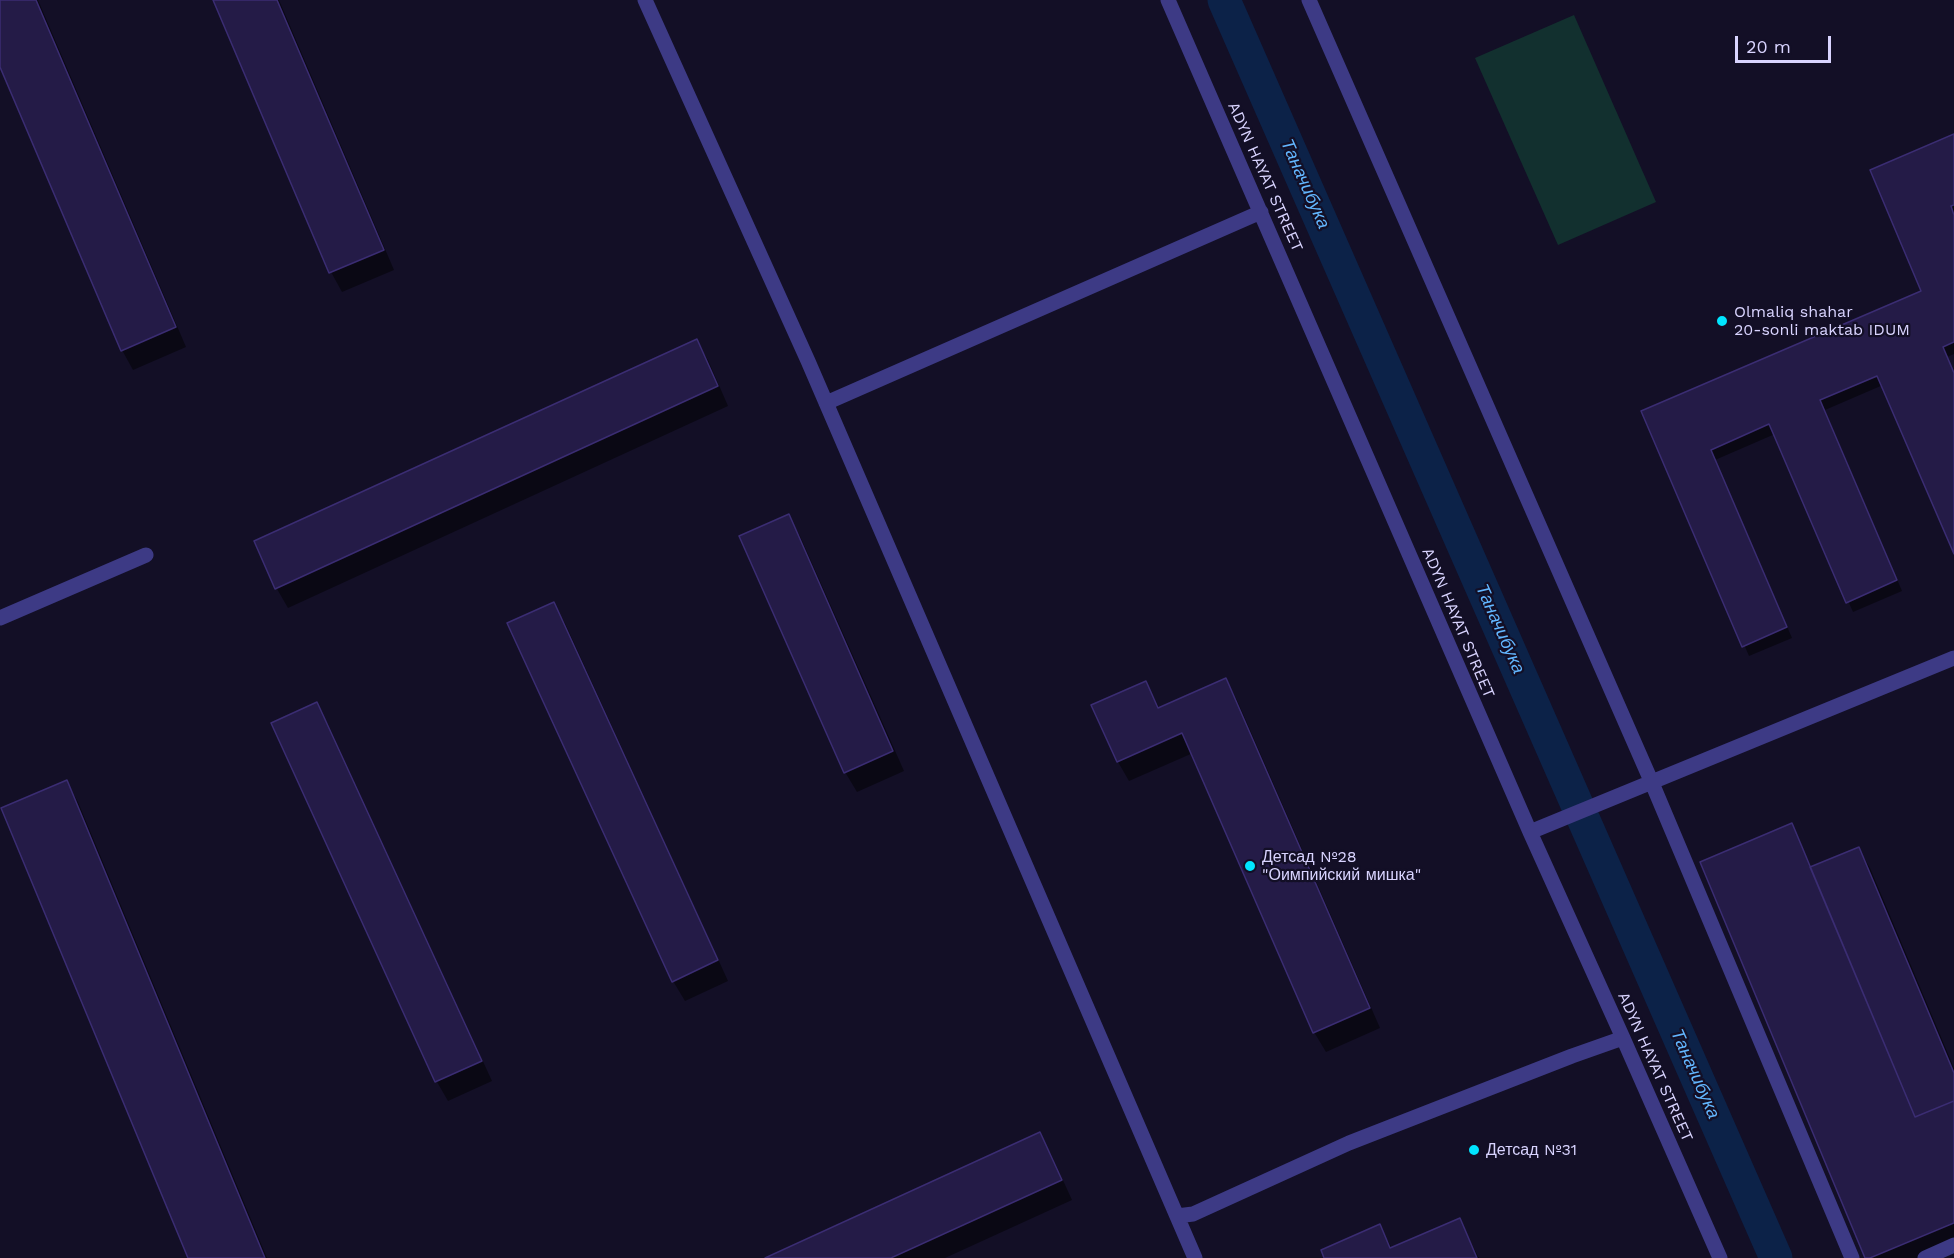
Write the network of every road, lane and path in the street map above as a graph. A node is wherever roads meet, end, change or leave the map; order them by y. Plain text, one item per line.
1 (645, 0) edge
2 (1168, 0) edge
3 (1309, 0) edge
4 (1261, 212) junction
5 (826, 403) junction
6 (146, 555) dead end
7 (0, 618) edge
8 (1954, 657) edge
9 (1652, 783) junction
10 (1530, 832) junction
11 (1623, 1038) junction
12 (1177, 1216) junction
13 (1954, 1245) edge
14 (1195, 1258) edge
15 (1720, 1258) edge
16 (1852, 1258) edge
17 (1925, 1258) edge

1 - 5 street
2 - 4 street, ADYN HAYAT STREET
3 - 9 street
4 - 5 street
4 - 10 street, ADYN HAYAT STREET
5 - 12 street
6 - 7 street
8 - 9 street
9 - 10 street
9 - 16 street
10 - 11 street, ADYN HAYAT STREET
11 - 12 street
11 - 15 street, ADYN HAYAT STREET
12 - 14 street
13 - 17 street

